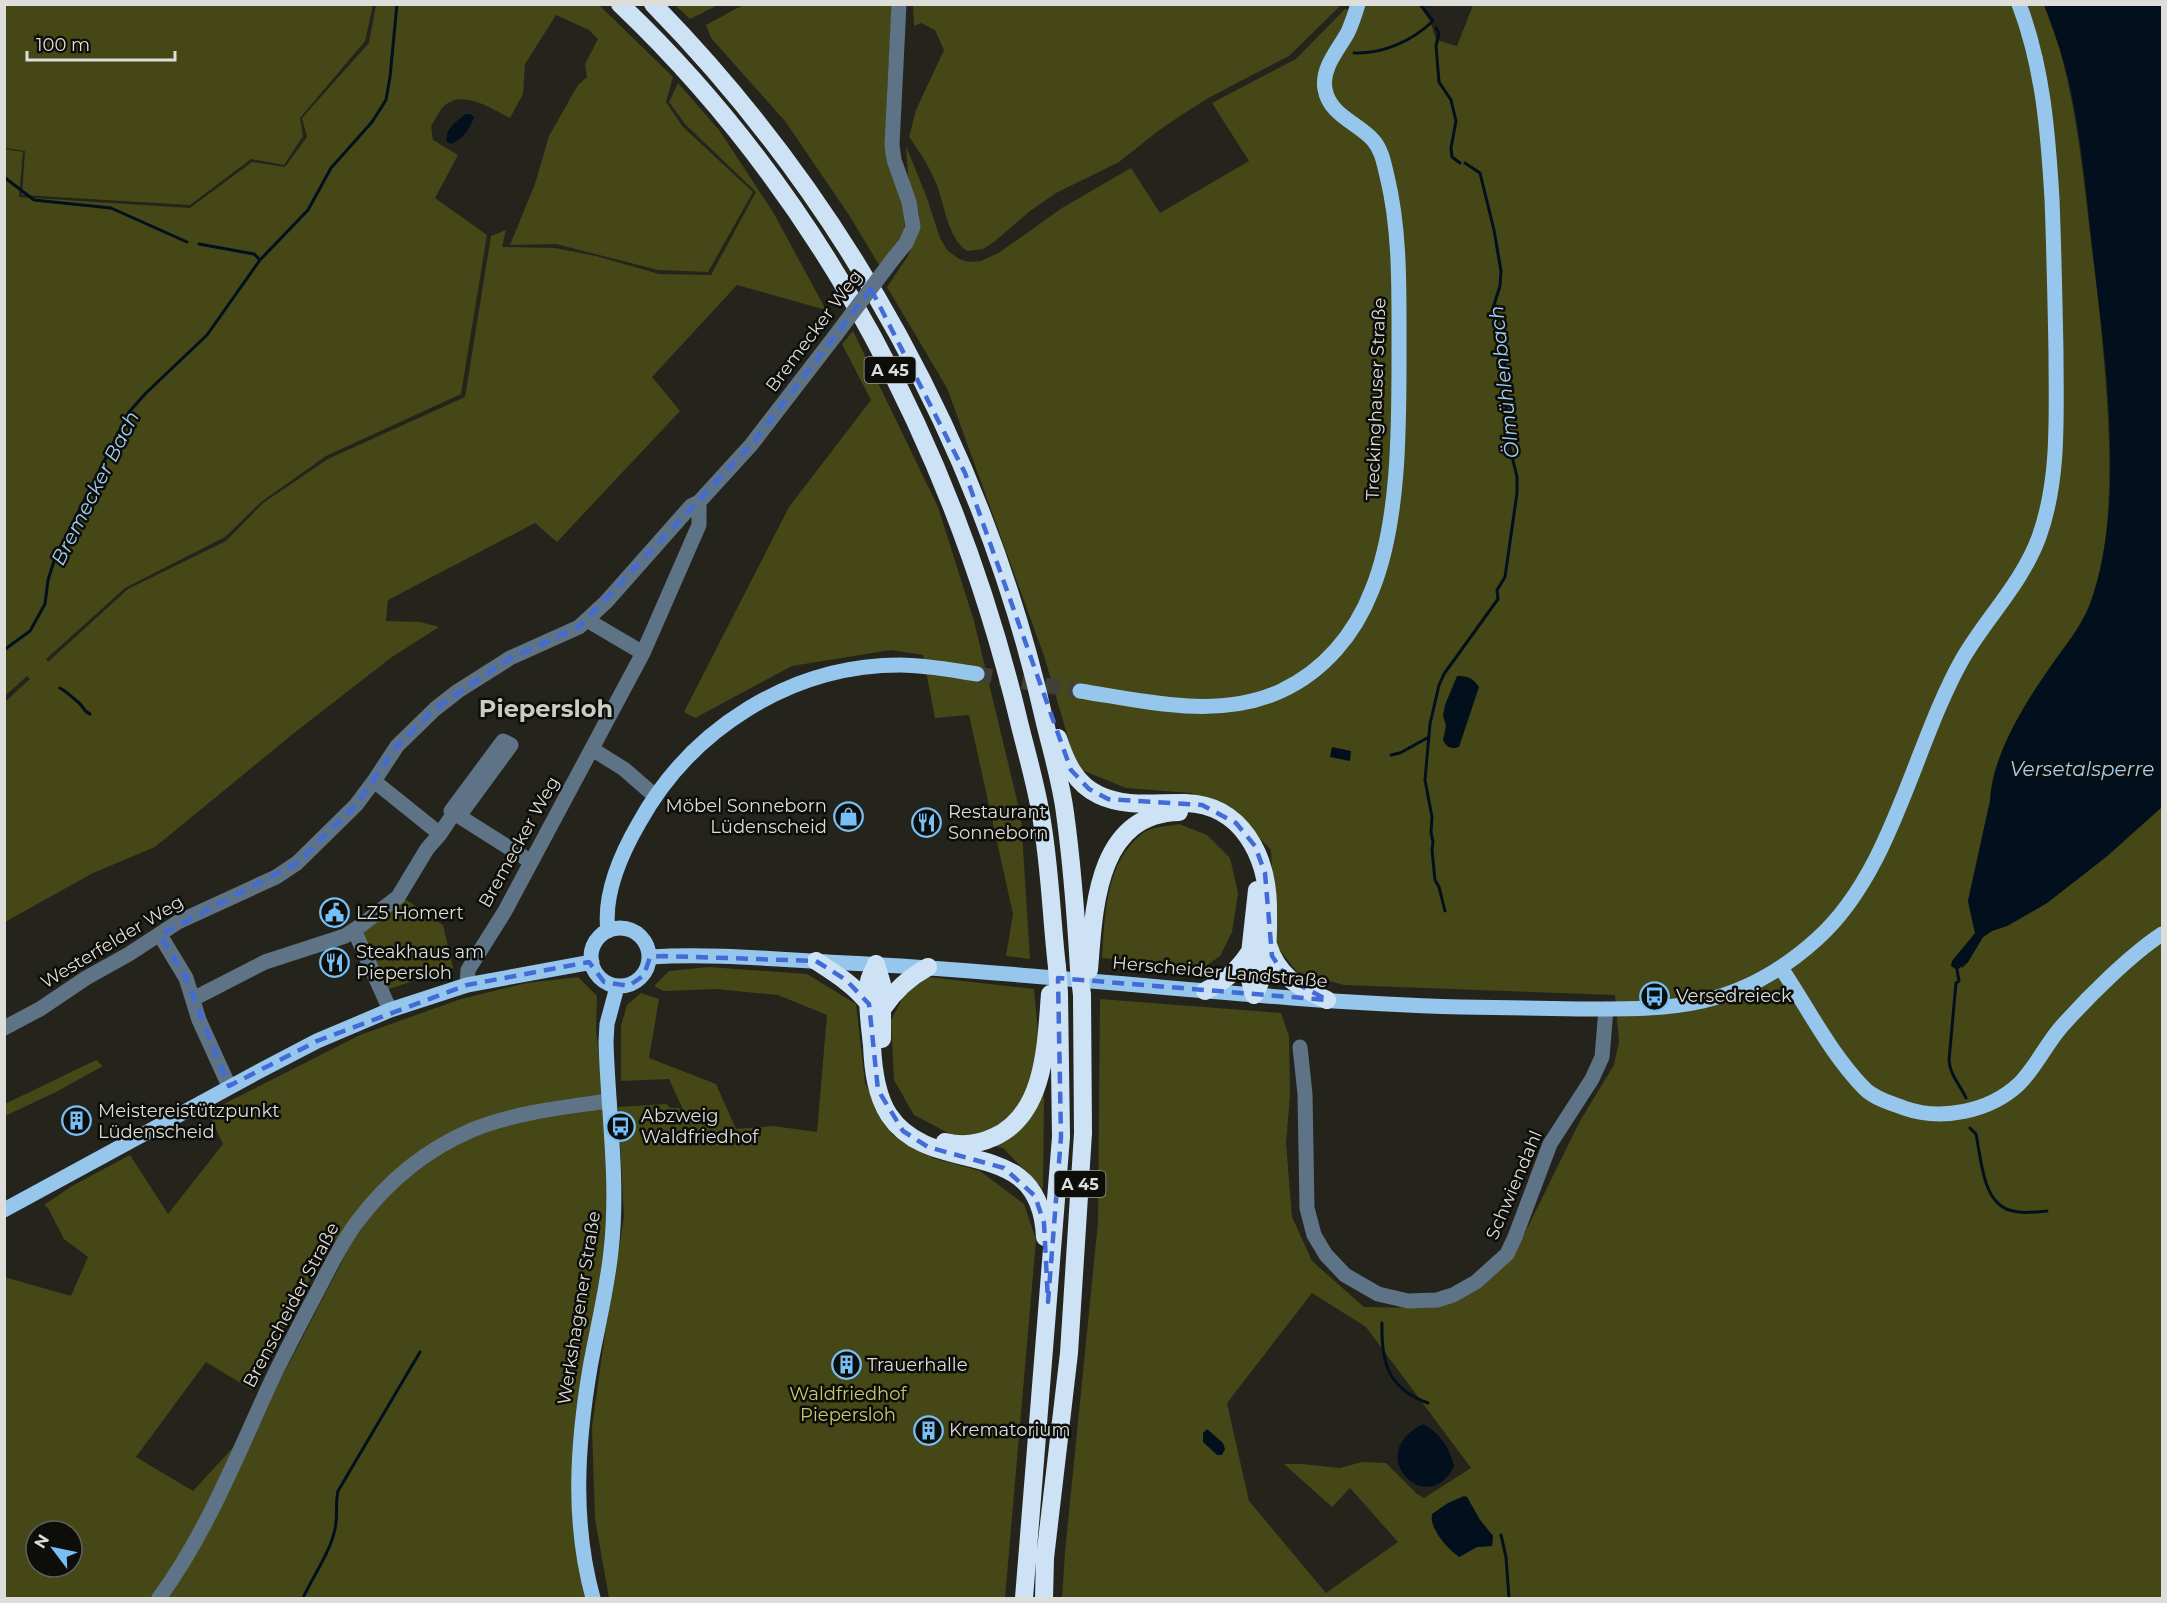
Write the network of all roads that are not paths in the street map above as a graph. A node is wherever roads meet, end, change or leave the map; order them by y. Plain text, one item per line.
1 (621, 4) edge
2 (653, 4) edge
3 (899, 4) edge
4 (1358, 4) edge
5 (2019, 4) edge
6 (699, 502) junction
7 (587, 620) junction
8 (643, 653) junction
9 (1034, 672) junction
10 (976, 674) tunnel mouth
11 (1080, 691) tunnel mouth
12 (592, 749) junction
13 (374, 781) junction
14 (655, 796) junction
15 (441, 834) junction
16 (530, 861) junction
17 (354, 930) junction
18 (608, 931) junction
19 (2163, 934) edge
20 (160, 935) junction
21 (1260, 947) junction
22 (650, 957) junction
23 (816, 961) junction
24 (592, 962) junction
25 (876, 964) junction
26 (928, 967) junction
27 (1781, 968) junction
28 (1084, 969) junction
29 (467, 985) junction
30 (617, 987) junction
31 (1206, 991) junction
32 (1055, 992) junction
33 (1254, 995) junction
34 (193, 999) junction
35 (1327, 1000) junction
36 (876, 1006) junction
37 (1606, 1009) junction
38 (390, 1010) junction
39 (4, 1028) edge
40 (1300, 1047) dead end
41 (229, 1086) junction
42 (609, 1101) junction
43 (4, 1210) edge
44 (1048, 1302) junction
45 (159, 1599) edge
46 (593, 1599) edge
47 (1024, 1599) edge
48 (1044, 1599) edge

1 - 32 highway, A 45
2 - 9 highway, A 45
3 - 6 street, Bremecker Weg, bridge
4 - 11 main road, Treckinghauser Straße
5 - 27 main road, Herscheider Landstraße
6 - 7 street, Westerfelder Weg
6 - 8 street, Bremecker Weg
7 - 8 street
7 - 13 street, Westerfelder Weg
8 - 12 street, Bremecker Weg
9 - 21 highway
9 - 28 highway, A 45
10 - 14 main road
12 - 14 street
12 - 16 street, Bremecker Weg
13 - 15 street
13 - 20 street, Westerfelder Weg
14 - 18 main road
15 - 16 street
15 - 17 street
16 - 29 street, Bremecker Weg
17 - 34 street
17 - 38 street
18 - 22 main road
18 - 24 main road
19 - 27 main road
20 - 34 street
20 - 39 street, Westerfelder Weg
21 - 28 highway
21 - 31 highway
21 - 33 highway
21 - 35 highway
22 - 23 main road, Herscheider Landstraße
22 - 30 main road
23 - 25 main road, Herscheider Landstraße
23 - 36 highway
24 - 29 main road
24 - 30 main road
25 - 26 main road, Herscheider Landstraße
25 - 36 highway
26 - 31 main road, Herscheider Landstraße
26 - 36 highway
27 - 37 main road, Herscheider Landstraße
28 - 48 highway, A 45, bridge
29 - 38 main road
30 - 42 main road, Werkshagener Straße
31 - 33 main road, Herscheider Landstraße
32 - 36 highway
32 - 44 highway, A 45
33 - 35 main road, Herscheider Landstraße
34 - 41 street
35 - 37 main road, Herscheider Landstraße
36 - 44 highway
37 - 40 street, Schwiendahl
38 - 41 main road
41 - 43 main road
42 - 45 street, Brenscheider Straße
42 - 46 main road, Werkshagener Straße
44 - 47 highway, A 45

